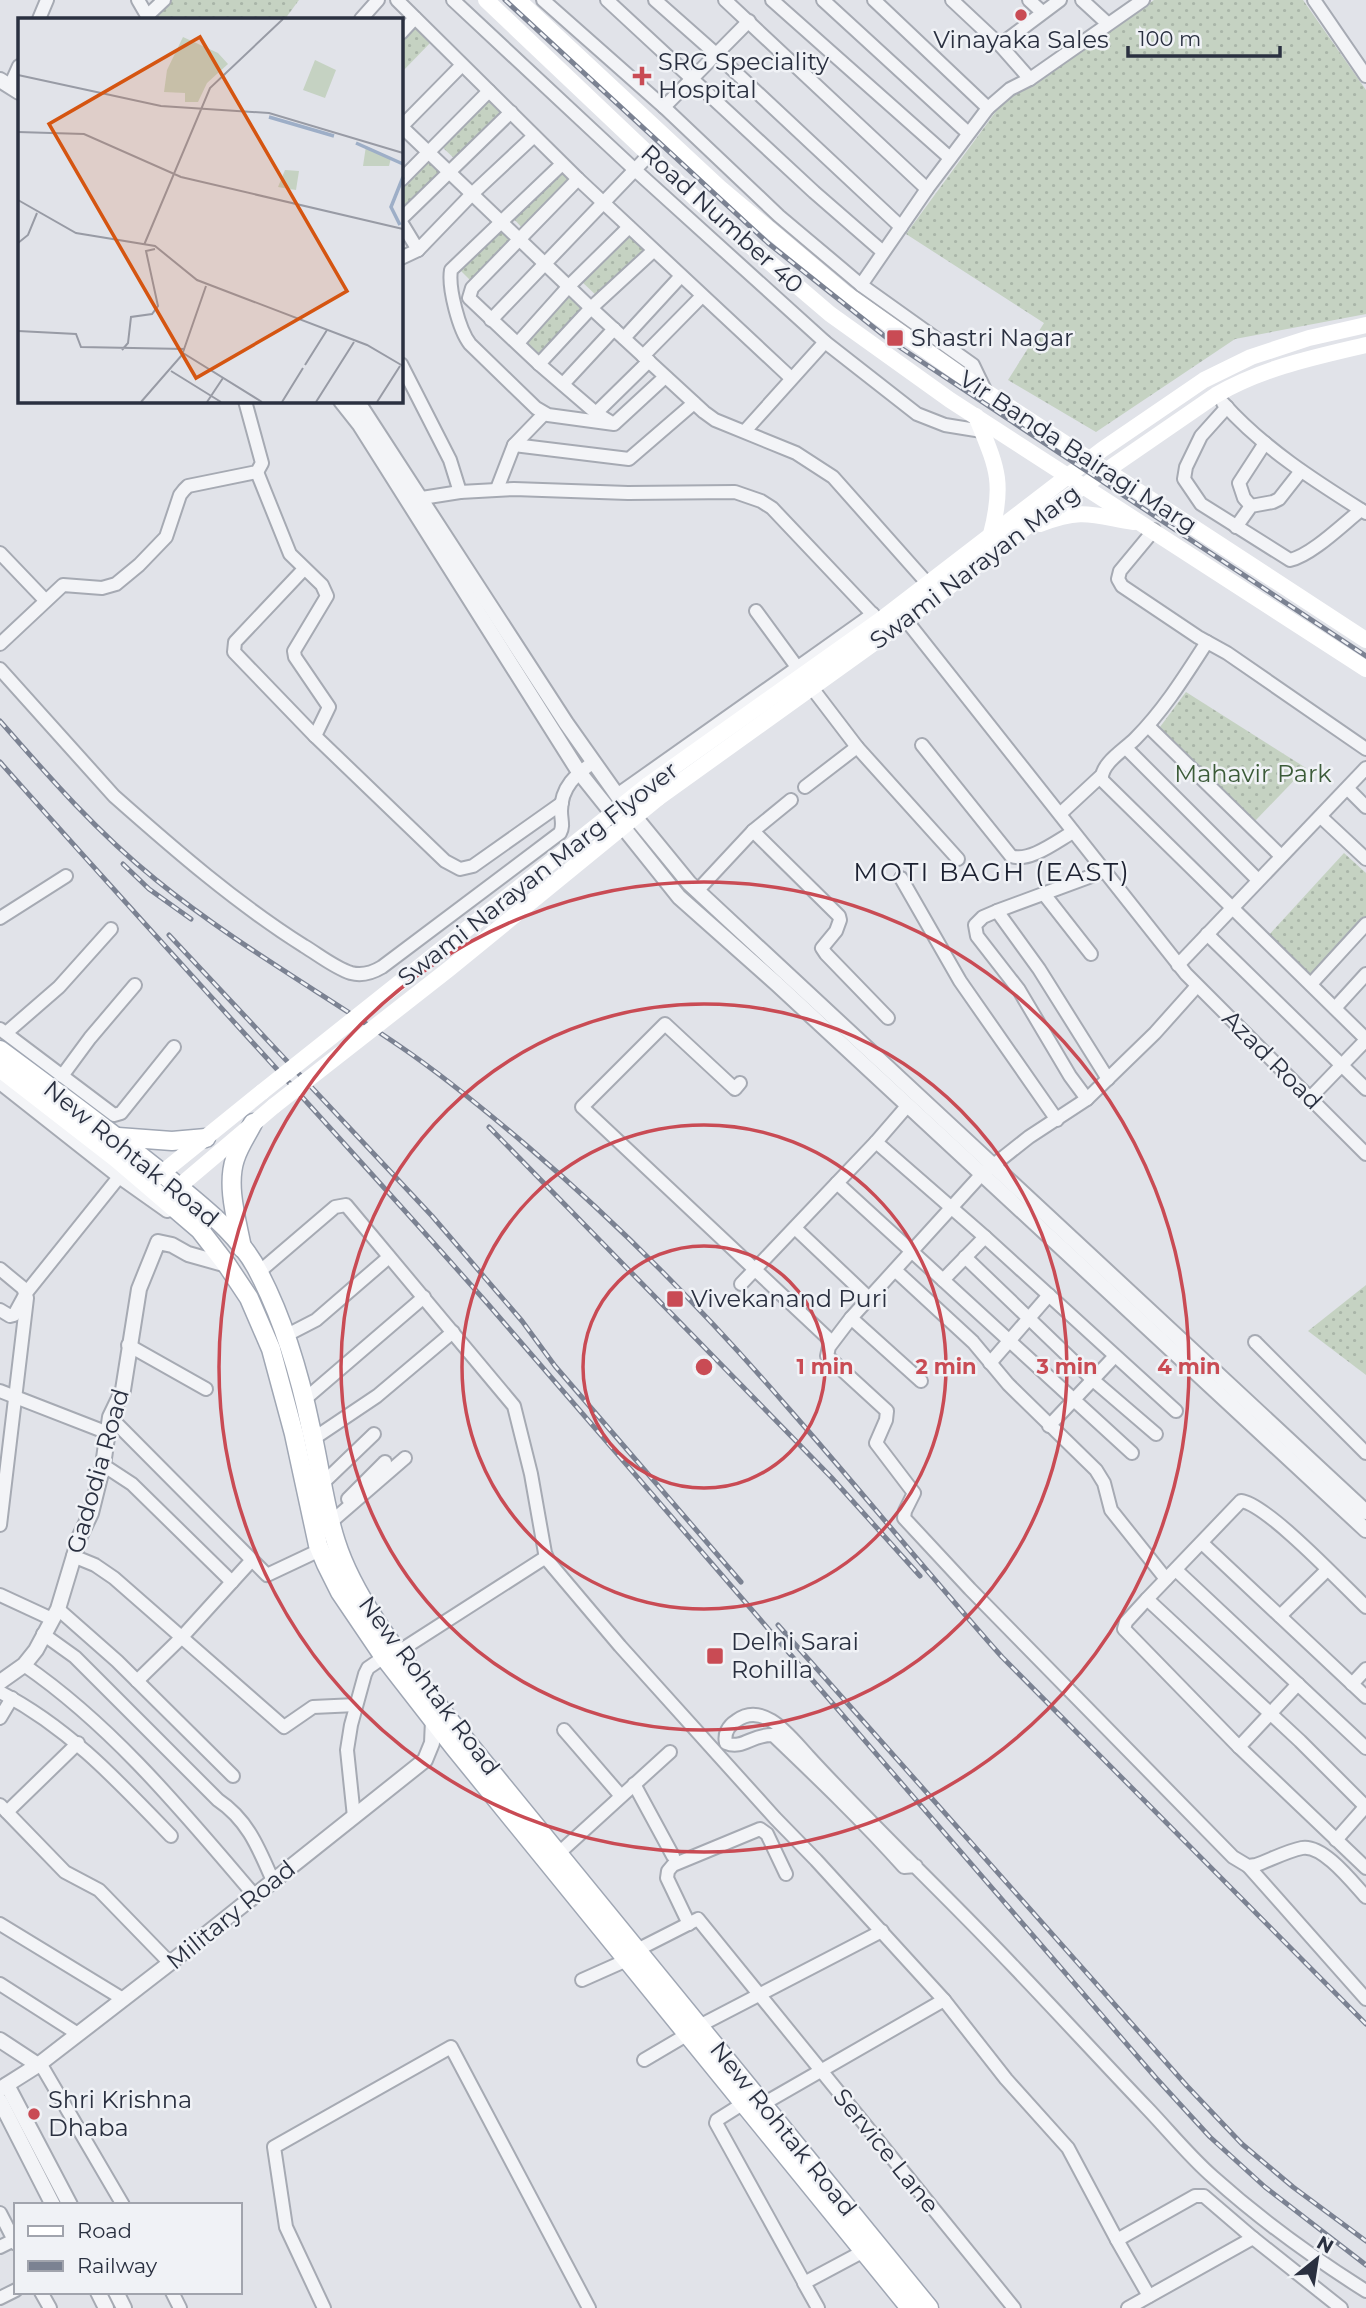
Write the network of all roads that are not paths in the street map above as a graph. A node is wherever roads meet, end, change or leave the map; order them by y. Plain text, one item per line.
1 (47, 0) edge
2 (138, 0) edge
3 (164, 0) edge
4 (378, 0) edge
5 (397, 0) edge
6 (453, 0) edge
7 (486, 0) edge
8 (518, 0) edge
9 (543, 0) edge
10 (607, 0) edge
11 (654, 0) edge
12 (725, 0) edge
13 (772, 0) edge
14 (823, 0) edge
15 (874, 0) edge
16 (952, 0) edge
17 (1029, 0) edge
18 (1059, 0) edge
19 (1082, 0) edge
20 (1314, 0) edge
21 (1139, 1) edge
22 (1042, 12) junction
23 (39, 18) edge
24 (148, 18) edge
25 (362, 18) edge
26 (415, 18) junction
27 (749, 21) junction
28 (1107, 23) junction
29 (402, 32) edge
30 (1000, 45) junction
31 (716, 54) junction
32 (1362, 59) edge
33 (462, 65) junction
34 (18, 68) edge
35 (1366, 76) edge
36 (692, 79) junction
37 (1030, 79) junction
38 (573, 84) junction
39 (10, 86) edge
40 (489, 91) junction
41 (558, 98) junction
42 (664, 107) junction
43 (988, 108) junction
44 (511, 112) junction
45 (402, 126) edge
46 (402, 128) edge
47 (968, 133) junction
48 (534, 136) junction
49 (427, 152) junction
50 (649, 155) junction
51 (950, 158) junction
52 (562, 163) junction
53 (634, 169) junction
54 (449, 171) junction
55 (402, 179) edge
56 (578, 179) junction
57 (928, 189) junction
58 (472, 194) junction
59 (603, 202) junction
60 (402, 220) edge
61 (502, 221) junction
62 (774, 222) junction
63 (402, 223) edge
64 (629, 227) junction
65 (901, 227) junction
66 (521, 239) junction
67 (418, 250) junction
68 (653, 251) junction
69 (883, 252) junction
70 (402, 258) edge
71 (544, 262) junction
72 (681, 276) junction
73 (861, 285) junction
74 (569, 286) junction
75 (702, 296) junction
76 (591, 308) junction
77 (491, 320) junction
78 (1366, 325) edge
79 (619, 334) junction
80 (825, 342) junction
81 (518, 343) junction
82 (1366, 345) edge
83 (646, 358) junction
84 (539, 364) junction
85 (402, 366) edge
86 (665, 377) junction
87 (791, 378) junction
88 (563, 384) junction
89 (986, 392) junction
90 (1221, 401) junction
91 (246, 402) edge
92 (342, 402) edge
93 (358, 402) edge
94 (694, 403) junction
95 (596, 413) junction
96 (544, 414) junction
97 (614, 424) junction
98 (979, 424) junction
99 (745, 431) junction
100 (1265, 443) junction
101 (514, 445) junction
102 (1089, 459) junction
103 (1107, 471) junction
104 (1301, 471) junction
105 (257, 472) junction
106 (1068, 476) junction
107 (1085, 486) junction
108 (498, 489) junction
109 (460, 492) junction
110 (422, 498) junction
111 (1251, 506) junction
112 (1364, 511) edge
113 (1148, 527) junction
114 (1236, 527) junction
115 (1023, 530) junction
116 (992, 534) junction
117 (0, 553) edge
118 (304, 569) junction
119 (928, 584) junction
120 (45, 600) junction
121 (756, 611) dead end
122 (876, 618) junction
123 (906, 620) junction
124 (1366, 640) edge
125 (1207, 642) junction
126 (0, 644) edge
127 (797, 667) junction
128 (0, 669) edge
129 (1366, 669) edge
130 (812, 688) junction
131 (1148, 726) junction
132 (315, 736) junction
133 (922, 745) dead end
134 (858, 747) junction
135 (1126, 748) junction
136 (1366, 749) edge
137 (594, 762) junction
138 (1366, 768) edge
139 (579, 772) junction
140 (1101, 776) junction
141 (805, 787) dead end
142 (1348, 789) junction
143 (653, 792) junction
144 (617, 795) junction
145 (792, 800) dead end
146 (562, 803) junction
147 (1366, 807) edge
148 (1060, 814) junction
149 (1321, 817) junction
150 (753, 831) junction
151 (1073, 832) junction
152 (1281, 856) junction
153 (958, 859) dead end
154 (1366, 859) edge
155 (1105, 871) junction
156 (66, 876) dead end
157 (901, 878) dead end
158 (1258, 880) junction
159 (697, 891) junction
160 (1045, 894) junction
161 (1231, 908) junction
162 (997, 911) junction
163 (0, 918) edge
164 (1366, 924) edge
165 (111, 929) dead end
166 (1207, 934) junction
167 (1091, 954) dead end
168 (1178, 965) junction
169 (1366, 974) edge
170 (135, 985) dead end
171 (1311, 985) junction
172 (1197, 986) junction
173 (1335, 1007) junction
174 (888, 1018) dead end
175 (2, 1037) edge
176 (1366, 1039) edge
177 (174, 1047) dead end
178 (1341, 1066) junction
179 (0, 1068) edge
180 (62, 1076) junction
181 (1108, 1079) junction
182 (0, 1083) edge
183 (740, 1083) dead end
184 (1366, 1089) edge
185 (1310, 1098) junction
186 (1087, 1099) junction
187 (908, 1105) junction
188 (1057, 1120) junction
189 (253, 1123) junction
190 (118, 1137) junction
191 (206, 1139) junction
192 (876, 1142) junction
193 (1366, 1154) edge
194 (987, 1170) junction
195 (162, 1174) junction
196 (119, 1177) junction
197 (837, 1183) junction
198 (148, 1185) junction
199 (179, 1187) junction
200 (164, 1199) junction
201 (951, 1207) junction
202 (795, 1228) junction
203 (985, 1237) junction
204 (242, 1248) junction
205 (912, 1252) junction
206 (965, 1257) junction
207 (389, 1258) junction
208 (224, 1264) junction
209 (0, 1269) edge
210 (754, 1270) junction
211 (895, 1270) junction
212 (259, 1272) junction
213 (943, 1280) junction
214 (741, 1284) dead end
215 (26, 1293) junction
216 (1049, 1295) junction
217 (424, 1297) junction
218 (870, 1299) junction
219 (0, 1310) edge
220 (1028, 1317) junction
221 (851, 1318) junction
222 (453, 1332) junction
223 (285, 1336) junction
224 (1009, 1340) junction
225 (832, 1342) junction
226 (1255, 1342) dead end
227 (128, 1346) junction
228 (1115, 1356) junction
229 (990, 1363) junction
230 (1093, 1380) junction
231 (921, 1381) dead end
232 (206, 1389) dead end
233 (0, 1391) edge
234 (16, 1396) junction
235 (304, 1400) junction
236 (1075, 1400) junction
237 (1176, 1411) dead end
238 (110, 1417) junction
239 (1049, 1426) junction
240 (108, 1433) junction
241 (374, 1434) dead end
242 (1157, 1434) dead end
243 (313, 1439) junction
244 (1132, 1453) dead end
245 (1366, 1453) edge
246 (405, 1458) dead end
247 (385, 1462) dead end
248 (103, 1465) junction
249 (3, 1478) edge
250 (323, 1483) junction
251 (1366, 1512) edge
252 (331, 1520) junction
253 (0, 1525) edge
254 (1366, 1531) edge
255 (1202, 1543) junction
256 (320, 1550) junction
257 (73, 1556) junction
258 (546, 1557) junction
259 (251, 1561) junction
260 (1327, 1570) junction
261 (1171, 1574) junction
262 (232, 1582) junction
263 (0, 1594) edge
264 (1147, 1598) junction
265 (1366, 1607) edge
266 (55, 1614) junction
267 (1280, 1616) junction
268 (43, 1634) junction
269 (182, 1637) junction
270 (391, 1654) junction
271 (24, 1665) junction
272 (1366, 1669) edge
273 (137, 1681) junction
274 (0, 1682) edge
275 (1298, 1684) junction
276 (1352, 1684) junction
277 (6, 1695) edge
278 (1366, 1697) edge
279 (356, 1705) junction
280 (1270, 1714) junction
281 (0, 1718) edge
282 (433, 1720) junction
283 (564, 1730) dead end
284 (78, 1743) junction
285 (1239, 1747) junction
286 (1366, 1748) edge
287 (670, 1752) dead end
288 (233, 1776) dead end
289 (634, 1784) junction
290 (621, 1796) junction
291 (1366, 1806) edge
292 (4, 1809) edge
293 (354, 1817) junction
294 (171, 1836) dead end
295 (1335, 1840) junction
296 (559, 1853) junction
297 (673, 1856) dead end
298 (916, 1866) junction
299 (1248, 1866) junction
300 (1366, 1868) edge
301 (786, 1874) dead end
302 (273, 1881) junction
303 (255, 1896) junction
304 (1366, 1898) edge
305 (0, 1924) edge
306 (689, 1924) junction
307 (882, 1931) junction
308 (632, 1955) junction
309 (170, 1963) junction
310 (582, 1980) dead end
311 (0, 1984) edge
312 (758, 1994) junction
313 (123, 1999) junction
314 (944, 2000) junction
315 (1366, 2000) edge
316 (693, 2030) junction
317 (78, 2034) junction
318 (0, 2040) edge
319 (644, 2060) dead end
320 (39, 2064) junction
321 (820, 2071) junction
322 (3, 2087) edge
323 (0, 2101) edge
324 (744, 2103) junction
325 (763, 2104) junction
326 (52, 2203) edge
327 (69, 2203) edge
328 (122, 2203) edge
329 (0, 2213) edge
330 (1253, 2238) junction
331 (14, 2240) edge
332 (1117, 2240) junction
333 (864, 2251) junction
334 (805, 2284) junction
335 (1366, 2291) edge
336 (1149, 2296) junction
337 (324, 2308) edge
338 (589, 2308) edge
339 (818, 2308) edge
340 (909, 2308) edge
341 (929, 2308) edge
342 (1014, 2308) edge
343 (1128, 2308) edge
344 (1341, 2308) edge

1 - 23 street
2 - 24 street
3 - 24 street
4 - 25 street
5 - 26 street
6 - 41 street
7 - 38 main road, Road Number 40
8 - 62 main road, Vir Banda Bairagi Marg
9 - 42 street
10 - 36 street
11 - 31 street
12 - 27 street
13 - 51 street
14 - 47 street
15 - 43 street
16 - 30 street
17 - 22 street
18 - 22 street
19 - 28 street
20 - 32 street
21 - 28 street
22 - 30 street
26 - 29 street
26 - 33 street
27 - 31 street
27 - 57 street
28 - 37 street
30 - 37 street
31 - 36 street
31 - 65 street
32 - 35 street
33 - 40 street
33 - 45 street
34 - 39 street
36 - 42 street
36 - 69 street
37 - 43 street
38 - 41 street
38 - 50 main road, Road Number 40
40 - 44 street
40 - 49 street
41 - 53 street
42 - 62 street
43 - 47 street
44 - 48 street
44 - 54 street
46 - 49 street
47 - 51 street
48 - 52 street
48 - 58 street
49 - 54 street
49 - 55 street
50 - 53 street
50 - 98 main road, Road Number 40
51 - 57 street
52 - 56 street
52 - 61 street
53 - 59 street
53 - 80 street
54 - 58 street
54 - 60 street
56 - 59 street
56 - 66 street
57 - 65 street
58 - 61 street
58 - 67 street
59 - 64 street
59 - 71 street
61 - 66 street
61 - 96 street
62 - 73 street
62 - 89 main road, Vir Banda Bairagi Marg
63 - 67 street
64 - 68 street
64 - 74 street
65 - 69 street
66 - 71 street
66 - 77 street
67 - 70 street
68 - 72 street
68 - 76 street
69 - 73 street
71 - 74 street
71 - 77 street
72 - 75 street
72 - 79 street
73 - 89 street
74 - 76 street
74 - 81 street
75 - 83 street
75 - 87 street
76 - 79 street
76 - 84 street
77 - 81 street
78 - 102 main road, Swami Narayan Marg
79 - 83 street
79 - 88 street
80 - 87 street
80 - 98 street
81 - 84 street
82 - 90 main road, Swami Narayan Marg
83 - 86 street
83 - 95 street
84 - 88 street
85 - 109 street
86 - 94 street
86 - 97 street
87 - 99 street
88 - 95 street
89 - 102 main road, Vir Banda Bairagi Marg
90 - 100 street
90 - 103 main road, Swami Narayan Marg
90 - 114 street
91 - 105 street
92 - 139 street
93 - 110 street
94 - 99 street
94 - 101 street
95 - 97 street
96 - 97 street
96 - 101 street
98 - 106 main road, Vir Banda Bairagi Marg
98 - 116 main road
99 - 119 street
100 - 104 street
100 - 111 street
101 - 108 street
102 - 103 main road, Vir Banda Bairagi Marg
102 - 106 main road, Swami Narayan Marg
103 - 107 main road, Swami Narayan Marg
103 - 124 main road, Vir Banda Bairagi Marg
104 - 111 street
104 - 112 street
105 - 118 street
105 - 120 street
106 - 107 main road, Vir Banda Bairagi Marg
106 - 116 main road, Swami Narayan Marg
107 - 113 main road, Vir Banda Bairagi Marg
107 - 115 main road, Swami Narayan Marg
108 - 109 street
108 - 122 street
109 - 110 street
110 - 137 street
111 - 114 street
112 - 114 street
113 - 115 main road
113 - 125 street
113 - 129 main road, Vir Banda Bairagi Marg
115 - 123 main road, Swami Narayan Marg
116 - 119 main road, Swami Narayan Marg
117 - 120 street
118 - 132 street
118 - 132 street
119 - 122 main road, Swami Narayan Marg
120 - 126 street
121 - 127 street
122 - 127 street
122 - 143 main road, Swami Narayan Marg Flyover
123 - 130 main road, Swami Narayan Marg
123 - 148 street, Azad Road
125 - 131 street
125 - 136 street
127 - 144 street
128 - 146 street
130 - 134 street
130 - 143 main road, Swami Narayan Marg Flyover
131 - 135 street
131 - 152 street
132 - 146 street
133 - 151 street
134 - 141 street
134 - 153 street
135 - 140 street
135 - 158 street
137 - 139 street
137 - 144 street
138 - 142 street
139 - 146 street
139 - 187 street
140 - 148 street
140 - 161 street
142 - 147 street
142 - 149 street
143 - 189 main road, Swami Narayan Marg Flyover, bridge
143 - 191 main road, Swami Narayan Marg Flyover, bridge
144 - 159 street
145 - 150 street
148 - 151 street, Azad Road
149 - 152 street
149 - 154 street
150 - 159 street
150 - 174 street
151 - 155 street, Azad Road
152 - 158 street
155 - 160 street
155 - 168 street, Azad Road
156 - 163 street
157 - 188 street
158 - 161 street
159 - 194 street
160 - 162 street
160 - 167 street
161 - 166 street
161 - 171 street
162 - 181 street
162 - 186 street
164 - 171 street
165 - 175 street
166 - 168 street
166 - 178 street
168 - 172 street, Azad Road
169 - 173 street
170 - 180 street
171 - 173 street
172 - 181 street
172 - 185 street, Azad Road
173 - 176 street
175 - 180 street
175 - 190 main road, New Rohtak Road
176 - 178 street
177 - 180 street
178 - 184 street
178 - 185 street
179 - 198 main road, New Rohtak Road
181 - 186 street
182 - 196 street
183 - 210 street
185 - 193 street, Azad Road
186 - 188 street
187 - 192 street
187 - 194 street
188 - 194 street
189 - 199 main road
189 - 204 main road
190 - 191 main road
190 - 195 main road, New Rohtak Road
191 - 195 main road
192 - 197 street
192 - 201 street
194 - 201 street
194 - 251 street
194 - 254 street
195 - 198 main road
195 - 199 main road, New Rohtak Road
196 - 208 street
196 - 215 street
197 - 202 street
197 - 205 street
198 - 200 main road, New Rohtak Road
199 - 200 main road
199 - 204 main road, New Rohtak Road
200 - 208 main road, New Rohtak Road
201 - 203 street
201 - 205 street
202 - 210 street
202 - 218 street
203 - 206 street
203 - 216 street
204 - 212 main road, New Rohtak Road
205 - 211 street
205 - 213 street
206 - 213 street
206 - 220 street
207 - 212 street
207 - 217 street
207 - 223 street
208 - 227 street, Gadodia Road
208 - 256 main road, New Rohtak Road
209 - 215 street
210 - 214 street
210 - 225 street
211 - 218 street
211 - 229 street
212 - 223 main road, New Rohtak Road
213 - 224 street
215 - 219 street
215 - 234 street
216 - 220 street
216 - 228 street
217 - 222 street
217 - 235 street
218 - 221 street
220 - 224 street
220 - 230 street
221 - 225 street
221 - 231 street
222 - 243 street
222 - 258 street
223 - 235 main road, New Rohtak Road
224 - 229 street
224 - 236 street
225 - 299 street
226 - 245 street
227 - 232 street
227 - 238 street, Gadodia Road
228 - 230 street
228 - 237 street
229 - 239 street
230 - 236 street
230 - 242 street
233 - 234 street
234 - 240 street
234 - 249 street
235 - 243 main road, New Rohtak Road
236 - 239 street
236 - 244 street
238 - 240 street, Gadodia Road
238 - 259 street
239 - 261 street
240 - 248 street, Gadodia Road
241 - 250 street
243 - 250 main road, New Rohtak Road
246 - 252 street
247 - 252 street
248 - 257 street, Gadodia Road
248 - 262 street
249 - 253 street
250 - 252 main road, New Rohtak Road
252 - 270 main road, New Rohtak Road
255 - 260 street
255 - 261 street
255 - 267 street
256 - 259 street
256 - 270 main road, New Rohtak Road
257 - 266 street, Gadodia Road
257 - 269 street
258 - 270 street
258 - 307 street
259 - 262 street
260 - 265 street
260 - 267 street
261 - 264 street
261 - 275 street
262 - 269 street
263 - 266 street
264 - 280 street
264 - 285 street
266 - 268 street, Gadodia Road
266 - 273 street
267 - 276 street
268 - 271 street, Gadodia Road
268 - 302 street
269 - 273 street
269 - 279 street
270 - 279 street
270 - 282 main road, New Rohtak Road
270 - 296 main road, New Rohtak Road
271 - 274 street, Gadodia Road
271 - 303 street
272 - 276 street
273 - 288 street
275 - 280 street
275 - 286 street
276 - 278 street
277 - 281 street
277 - 284 street
279 - 293 street
280 - 285 street
280 - 291 street
282 - 293 street, Military Road
282 - 308 main road, New Rohtak Road
283 - 290 street
284 - 292 street
284 - 294 street
285 - 295 street
287 - 289 street
289 - 290 street
289 - 297 street
290 - 296 street
291 - 295 street
292 - 309 street
293 - 302 street, Military Road
295 - 300 street
296 - 308 main road, New Rohtak Road
298 - 298 street
298 - 335 street
299 - 304 street
299 - 315 street
301 - 306 street
302 - 303 street, Military Road
303 - 309 street, Military Road
305 - 313 street
306 - 308 street
306 - 312 street, Service Lane
307 - 312 street
307 - 314 street
308 - 310 street
308 - 316 main road, New Rohtak Road
309 - 313 street, Military Road
311 - 317 street
312 - 316 street
312 - 321 street, Service Lane
313 - 317 street, Military Road
314 - 321 street
314 - 332 street
316 - 319 street
316 - 324 main road, New Rohtak Road
316 - 325 main road, New Rohtak Road
317 - 320 street, Military Road
318 - 320 street
320 - 322 street, Military Road
320 - 328 street
321 - 325 street
321 - 342 street, Service Lane
322 - 327 street
323 - 326 street
324 - 333 main road, New Rohtak Road
324 - 334 street
325 - 341 main road, New Rohtak Road
329 - 331 street
330 - 332 street
330 - 336 street
330 - 344 street
332 - 336 street
333 - 334 street
333 - 340 main road, New Rohtak Road
334 - 339 street
336 - 343 street
337 - 338 street

